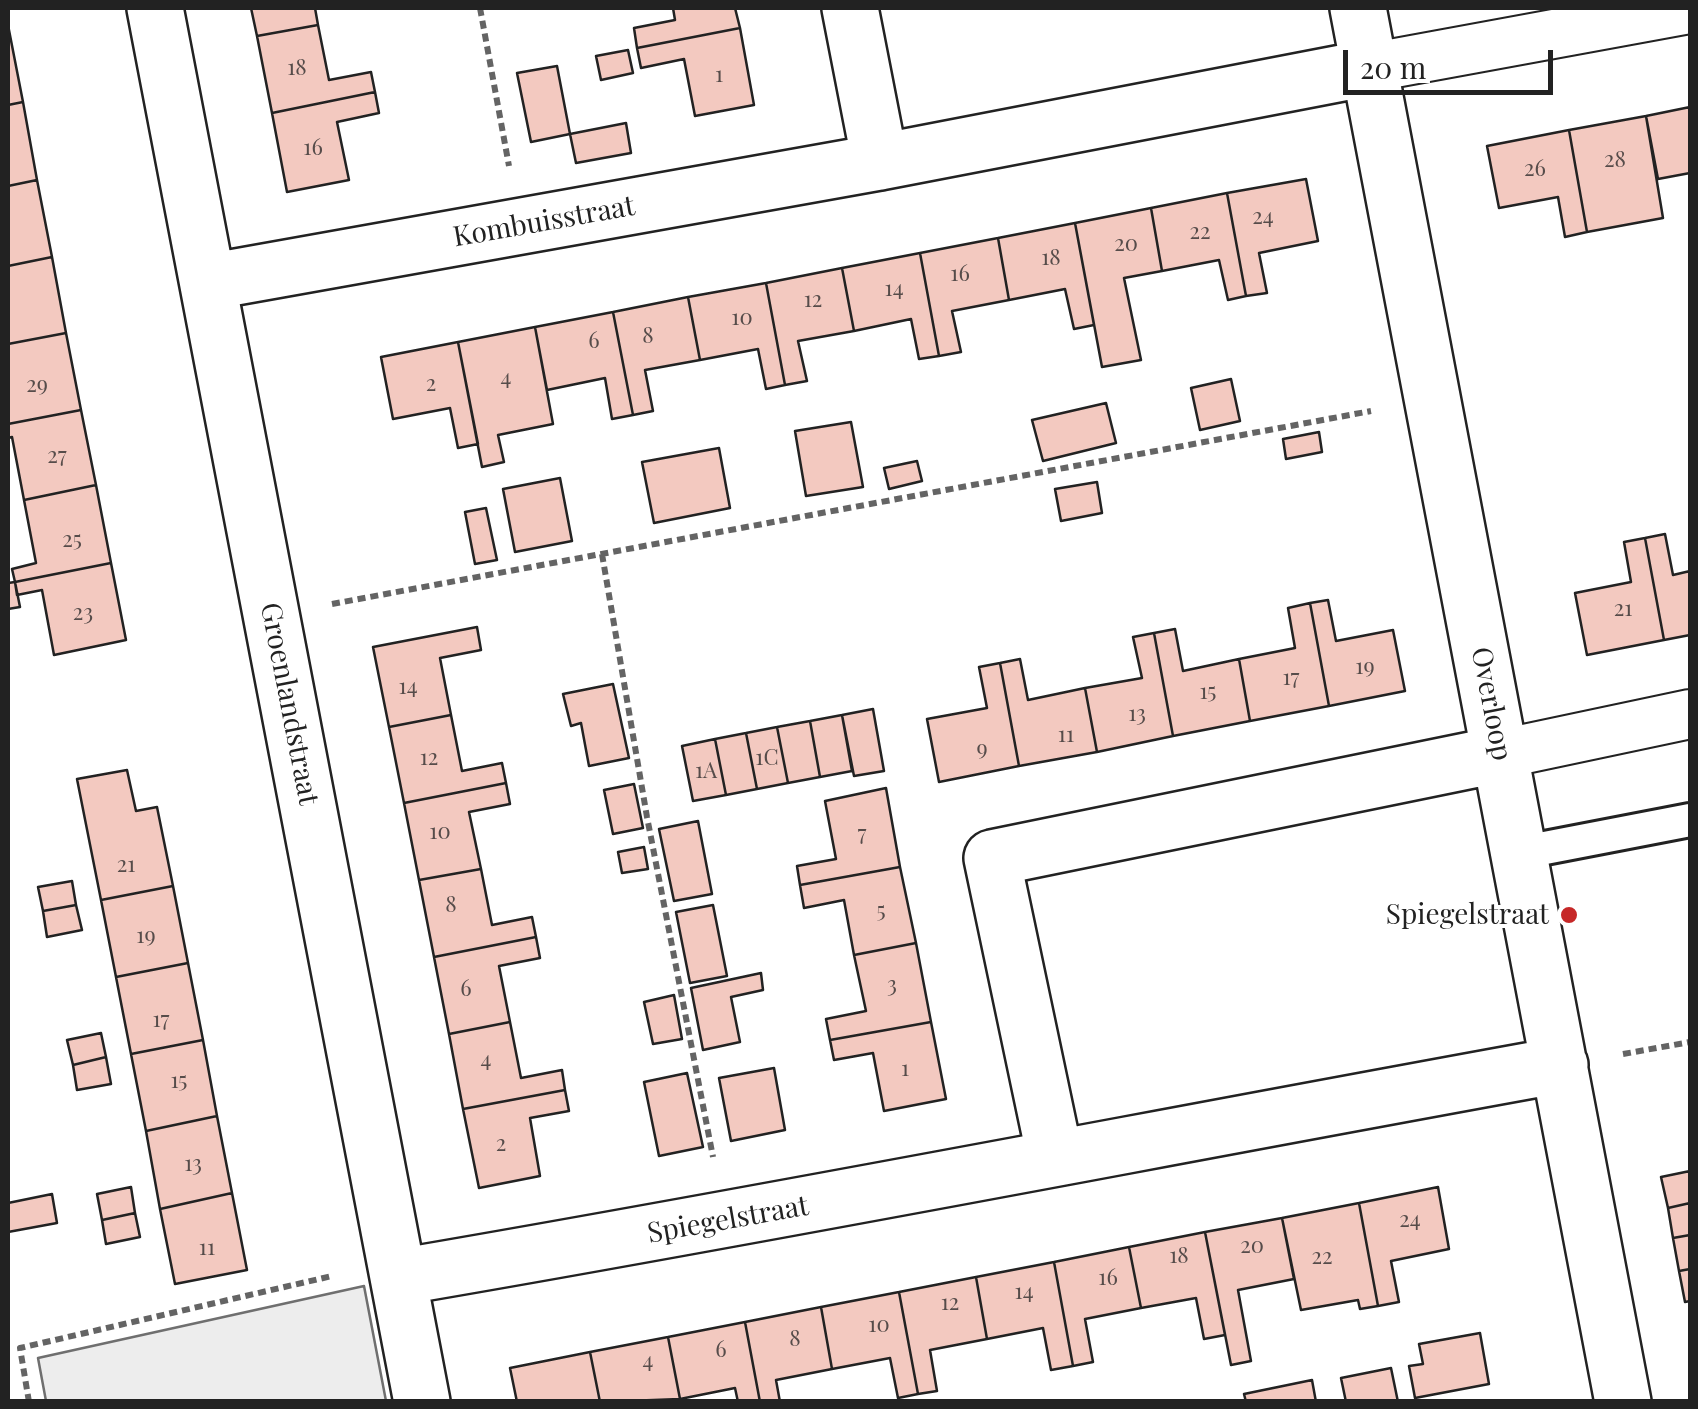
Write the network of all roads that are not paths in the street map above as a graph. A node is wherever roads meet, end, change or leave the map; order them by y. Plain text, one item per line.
1 (155, 8) edge
2 (850, 8) edge
3 (1358, 8) edge
4 (1690, 9) edge
5 (1368, 68) junction
6 (880, 162) junction
7 (208, 282) junction
8 (1690, 714) edge
9 (1500, 754) junction
10 (1690, 820) edge
11 (1519, 853) junction
12 (1560, 1065) junction
13 (1055, 1157) junction
14 (397, 1269) junction
15 (422, 1402) edge
16 (1624, 1402) edge

1 - 7 street, Groenlandstraat
2 - 6 street
3 - 5 street, Overloop
4 - 5 street
5 - 6 street, Kombuisstraat
5 - 9 street, Overloop
6 - 7 street, Kombuisstraat
7 - 14 street, Groenlandstraat
8 - 9 street
9 - 11 street, Overloop
9 - 13 street
10 - 11 lane
11 - 12 street, Overloop
12 - 13 street, Spiegelstraat
12 - 16 street, Overloop
13 - 14 street, Spiegelstraat
14 - 15 street, Groenlandstraat

